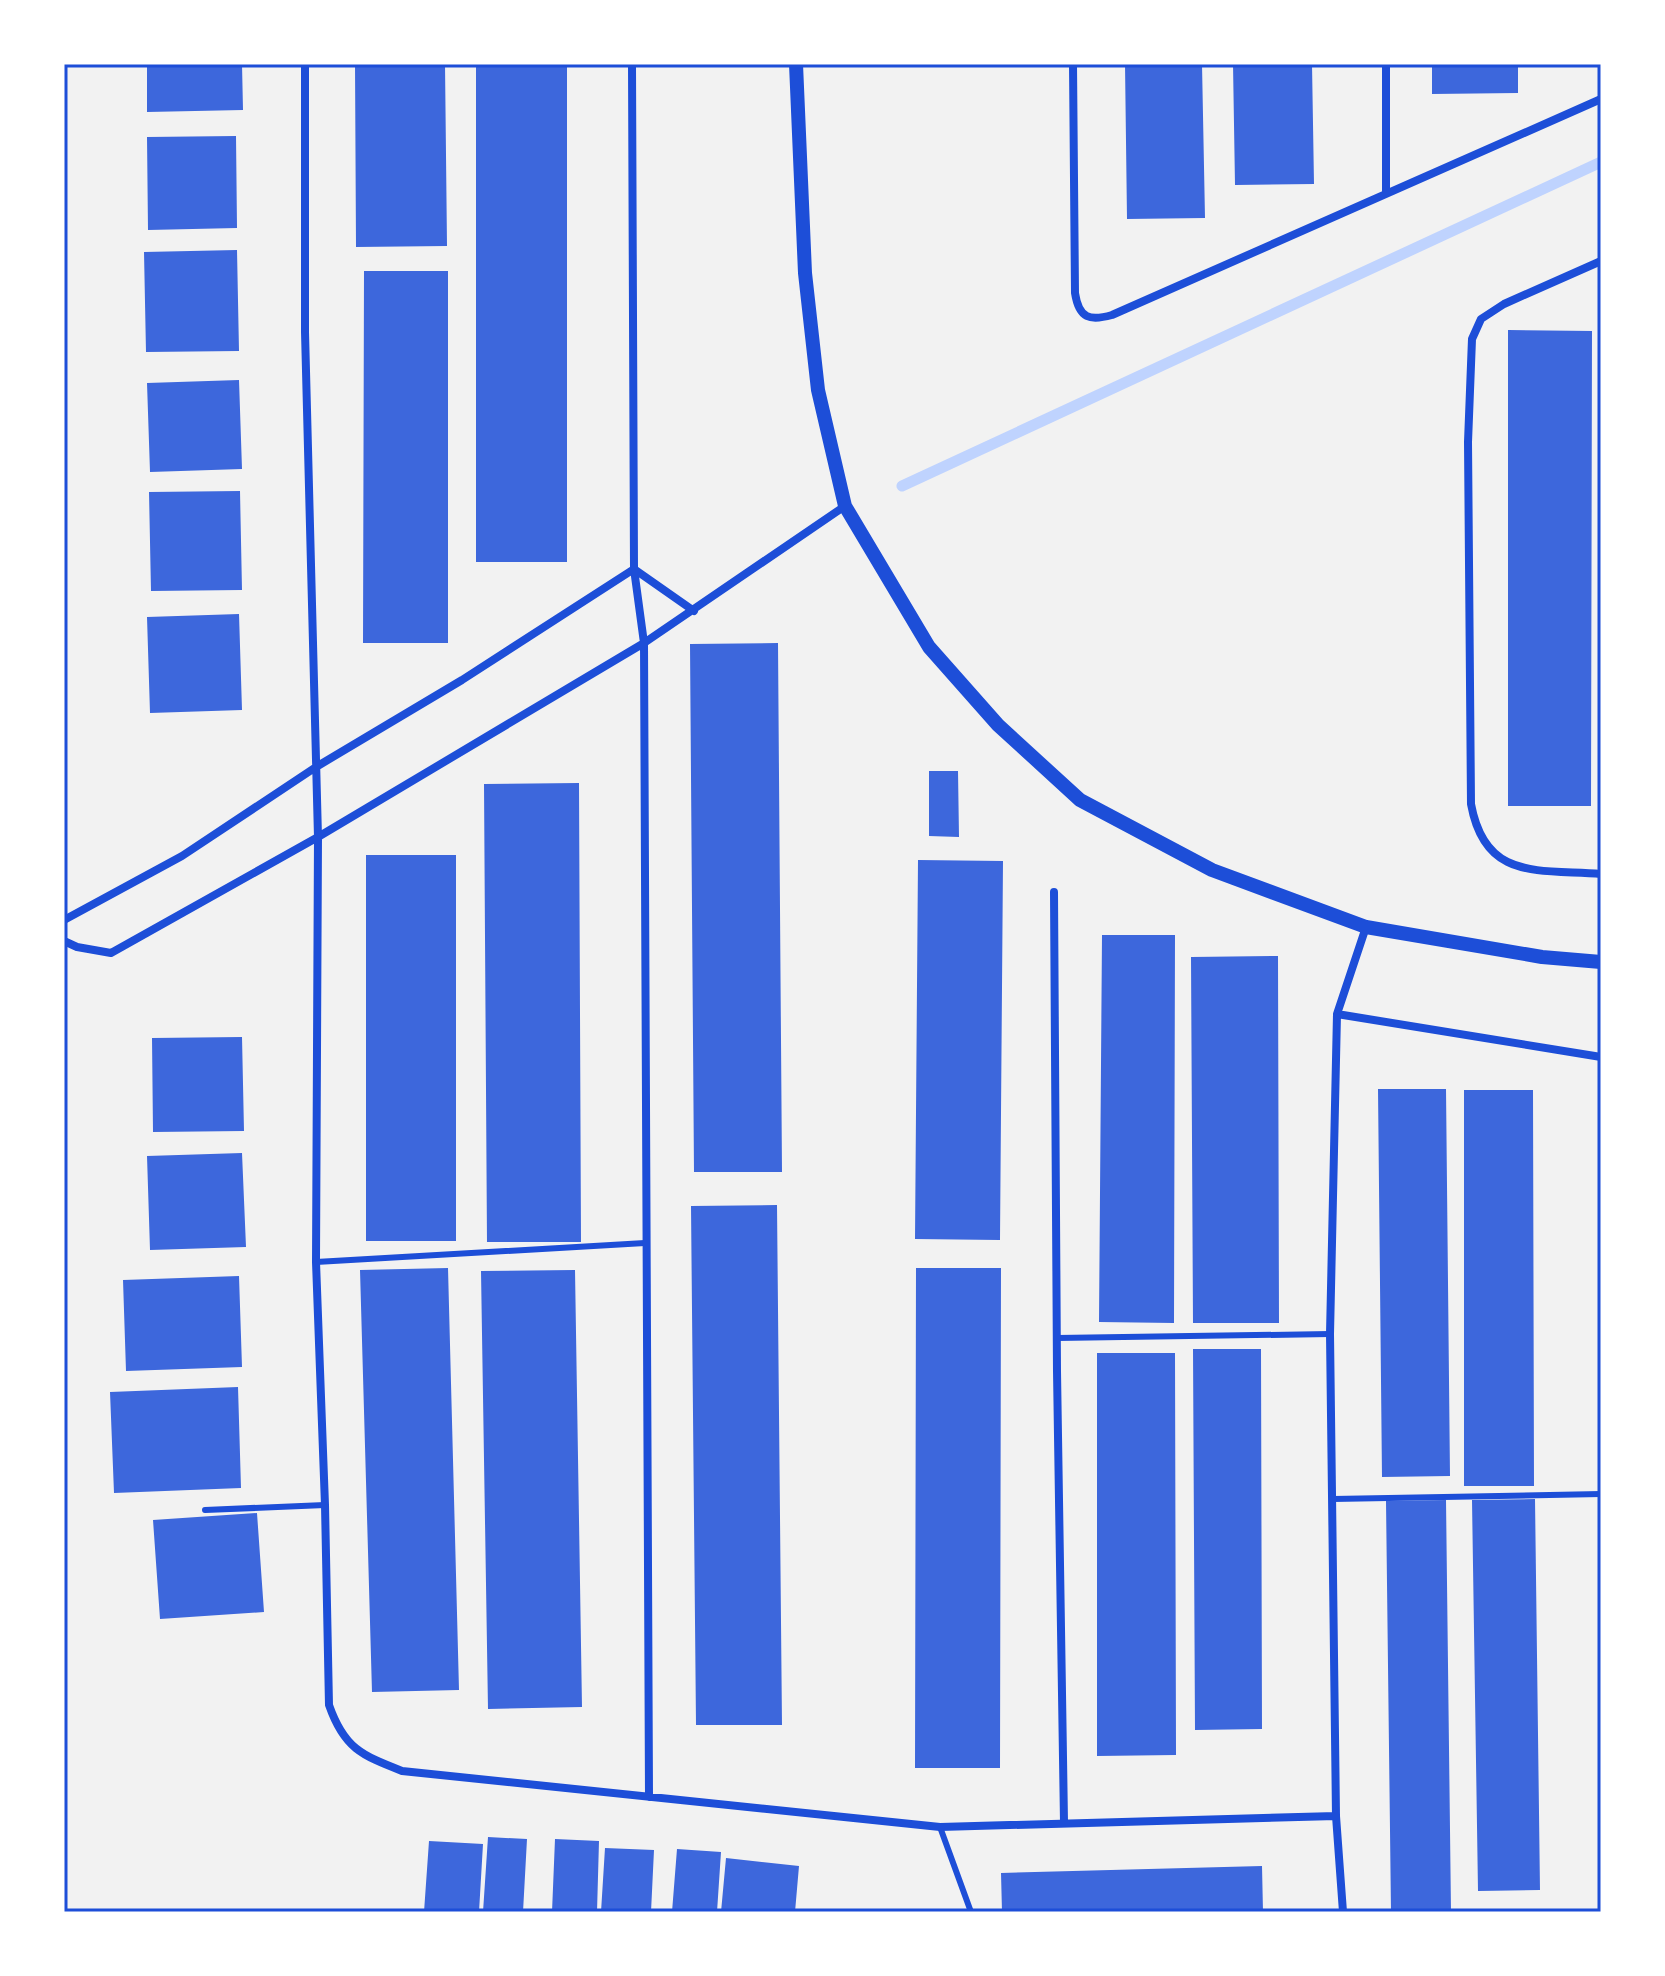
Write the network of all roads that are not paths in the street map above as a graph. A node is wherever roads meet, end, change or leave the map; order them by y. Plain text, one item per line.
1 (305, 64) edge
2 (632, 64) edge
3 (796, 64) edge
4 (1073, 64) edge
5 (1386, 64) edge
6 (1601, 99) edge
7 (1386, 193) junction
8 (1601, 261) edge
9 (845, 506) junction
10 (634, 569) junction
11 (694, 611) junction
12 (644, 643) junction
13 (316, 767) junction
14 (318, 837) junction
15 (1601, 874) edge
16 (1054, 892) dead end
17 (64, 920) edge
18 (1366, 927) junction
19 (64, 941) edge
20 (1601, 962) edge
21 (1337, 1014) junction
22 (1601, 1057) edge
23 (645, 1243) junction
24 (316, 1262) junction
25 (1330, 1334) junction
26 (1057, 1338) junction
27 (1601, 1494) edge
28 (1333, 1499) junction
29 (325, 1505) junction
30 (205, 1510) dead end
31 (649, 1797) junction
32 (1336, 1816) junction
33 (1064, 1822) junction
34 (940, 1827) junction
35 (971, 1912) edge
36 (1343, 1912) edge

1 - 13 street
2 - 10 street
3 - 9 street
4 - 7 street
5 - 7 street
6 - 7 street
8 - 15 street
9 - 11 street
9 - 18 street
10 - 11 street
10 - 12 street
10 - 13 street
11 - 12 street
12 - 14 street
12 - 23 street
13 - 14 street
13 - 17 street
14 - 19 street
14 - 24 street
16 - 26 street
18 - 20 street
18 - 21 street
21 - 22 street
21 - 25 street
23 - 24 lane
23 - 31 street
24 - 29 street
25 - 26 lane
25 - 28 street
26 - 33 street
27 - 28 lane
28 - 32 street
29 - 30 lane
29 - 31 street
31 - 34 street
32 - 33 street
32 - 36 street
33 - 34 street
34 - 35 lane

